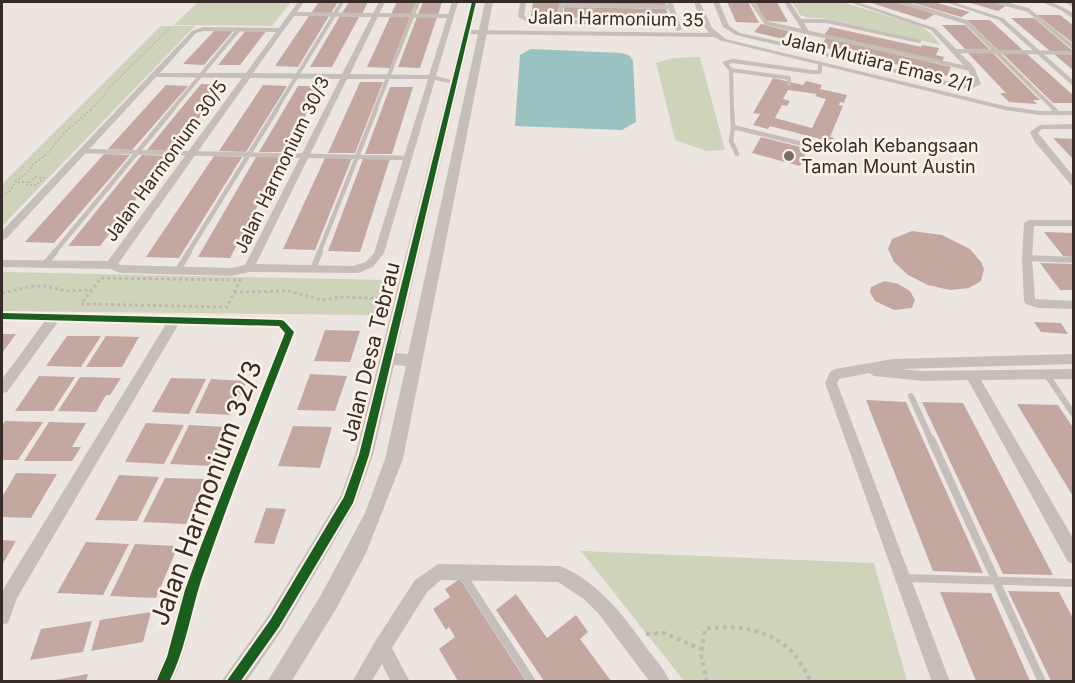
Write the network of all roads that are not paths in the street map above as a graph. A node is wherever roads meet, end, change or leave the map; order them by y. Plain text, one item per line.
1 (301, 2) edge
2 (342, 2) edge
3 (382, 2) edge
4 (418, 2) edge
5 (455, 2) edge
6 (474, 2) edge
7 (489, 2) edge
8 (522, 2) edge
9 (697, 2) edge
10 (716, 2) edge
11 (752, 2) edge
12 (787, 2) edge
13 (852, 2) edge
14 (901, 2) edge
15 (948, 2) edge
16 (998, 2) edge
17 (1044, 2) edge
18 (1068, 2) edge
19 (561, 3) edge
20 (670, 4) edge
21 (1074, 6) edge
22 (293, 14) junction
23 (334, 14) junction
24 (375, 15) junction
25 (413, 15) junction
26 (451, 16) junction
27 (1074, 17) edge
28 (800, 21) junction
29 (561, 22) junction
30 (676, 24) junction
31 (239, 29) junction
32 (282, 30) junction
33 (475, 32) junction
34 (807, 33) junction
35 (680, 34) junction
36 (714, 35) junction
37 (919, 41) dead end
38 (797, 48) junction
39 (1074, 48) edge
40 (955, 51) junction
41 (995, 52) junction
42 (1038, 52) junction
43 (1074, 53) edge
44 (820, 63) junction
45 (971, 69) junction
46 (731, 70) junction
47 (155, 75) junction
48 (201, 76) junction
49 (248, 76) junction
50 (296, 76) junction
51 (456, 76) junction
52 (345, 77) junction
53 (388, 77) junction
54 (431, 77) junction
55 (789, 84) dead end
56 (1074, 85) edge
57 (1058, 113) junction
58 (1074, 113) edge
59 (734, 127) junction
60 (1073, 127) edge
61 (803, 144) dead end
62 (83, 152) junction
63 (137, 152) junction
64 (192, 153) junction
65 (249, 154) junction
66 (737, 154) dead end
67 (305, 155) junction
68 (357, 156) junction
69 (409, 158) junction
70 (1074, 183) edge
71 (1074, 223) edge
72 (2, 237) edge
73 (1027, 258) junction
74 (1074, 260) edge
75 (2, 264) edge
76 (45, 264) junction
77 (111, 265) junction
78 (249, 268) junction
79 (312, 269) junction
80 (178, 270) junction
81 (1074, 305) edge
82 (2, 316) edge
83 (55, 317) junction
84 (175, 320) junction
85 (387, 359) junction
86 (416, 360) junction
87 (1074, 360) edge
88 (859, 370) junction
89 (1046, 374) junction
90 (1074, 374) edge
91 (973, 376) junction
92 (2, 388) edge
93 (911, 396) dead end
94 (1074, 415) edge
95 (1074, 556) edge
96 (462, 573) junction
97 (904, 578) junction
98 (995, 580) junction
99 (1074, 583) edge
100 (2, 617) edge
101 (382, 646) junction
102 (162, 681) edge
103 (232, 681) edge
104 (278, 681) edge
105 (361, 681) edge
106 (401, 681) edge
107 (532, 681) edge
108 (661, 681) edge
109 (941, 681) edge
110 (1042, 681) edge

1 - 22 street, Jalan Harmonium 30/5
2 - 23 lane
3 - 24 street, Jalan Harmonium 30/3
4 - 25 lane
5 - 26 street
6 - 33 street, Jalan Desa Tebrau
7 - 33 street, Jalan Desa Tebrau
8 - 29 street
9 - 36 street
10 - 38 street
11 - 34 lane
12 - 28 street
13 - 40 street
14 - 41 lane
15 - 42 street
16 - 39 lane
17 - 27 street
18 - 21 street
19 - 20 lane
19 - 29 lane
20 - 30 street
22 - 23 lane
22 - 32 street, Jalan Harmonium 30/5
23 - 24 lane
23 - 50 lane
24 - 25 lane
24 - 52 street, Jalan Harmonium 30/3
25 - 26 lane
25 - 53 lane
26 - 54 street
28 - 34 street
28 - 37 street
29 - 30 street
30 - 35 street
31 - 32 street
31 - 47 street
31 - 48 lane
32 - 49 street, Jalan Harmonium 30/5
33 - 35 street, Jalan Harmonium 35
33 - 51 street, Jalan Desa Tebrau
33 - 86 street, Jalan Desa Tebrau
34 - 38 street
34 - 45 lane
35 - 36 street, Jalan Harmonium 35
36 - 44 street, Jalan Mutiara Emas 2/1
38 - 45 street
40 - 41 lane
40 - 45 street
41 - 42 lane
41 - 57 lane
42 - 43 lane
42 - 56 street
44 - 46 lane
44 - 57 street, Jalan Mutiara Emas 2/1
46 - 55 lane
46 - 59 lane
47 - 48 street
47 - 62 street
48 - 49 street
48 - 63 lane
49 - 50 street
49 - 64 street, Jalan Harmonium 30/5
50 - 52 street
50 - 65 lane
51 - 54 street
51 - 85 street, Jalan Desa Tebrau
52 - 53 street
52 - 67 street, Jalan Harmonium 30/3
53 - 54 street
53 - 68 lane
54 - 69 street
57 - 58 street, Jalan Mutiara Emas 2/1
59 - 61 lane
59 - 66 lane
60 - 70 street
62 - 63 lane
62 - 72 street
63 - 64 lane
63 - 76 lane
64 - 65 lane
64 - 77 street, Jalan Harmonium 30/5
65 - 67 lane
65 - 80 lane
67 - 68 lane
67 - 78 street, Jalan Harmonium 30/3
68 - 69 lane
68 - 79 lane
69 - 79 street
71 - 73 street
73 - 74 lane
73 - 81 street
75 - 76 street
76 - 77 street
77 - 80 street
78 - 79 street
78 - 80 street
82 - 83 street
83 - 84 street
83 - 92 street
84 - 100 street
84 - 102 street, Jalan Harmonium 32/3
85 - 86 street
85 - 103 street, Jalan Desa Tebrau
86 - 104 street, Jalan Desa Tebrau
87 - 88 street
88 - 91 street
88 - 97 street
89 - 90 street
89 - 91 street
89 - 94 lane
91 - 95 street
93 - 98 lane
96 - 101 street
96 - 107 lane
96 - 108 street
97 - 98 lane
97 - 109 street
98 - 99 lane
98 - 110 lane
101 - 105 street
101 - 106 street

